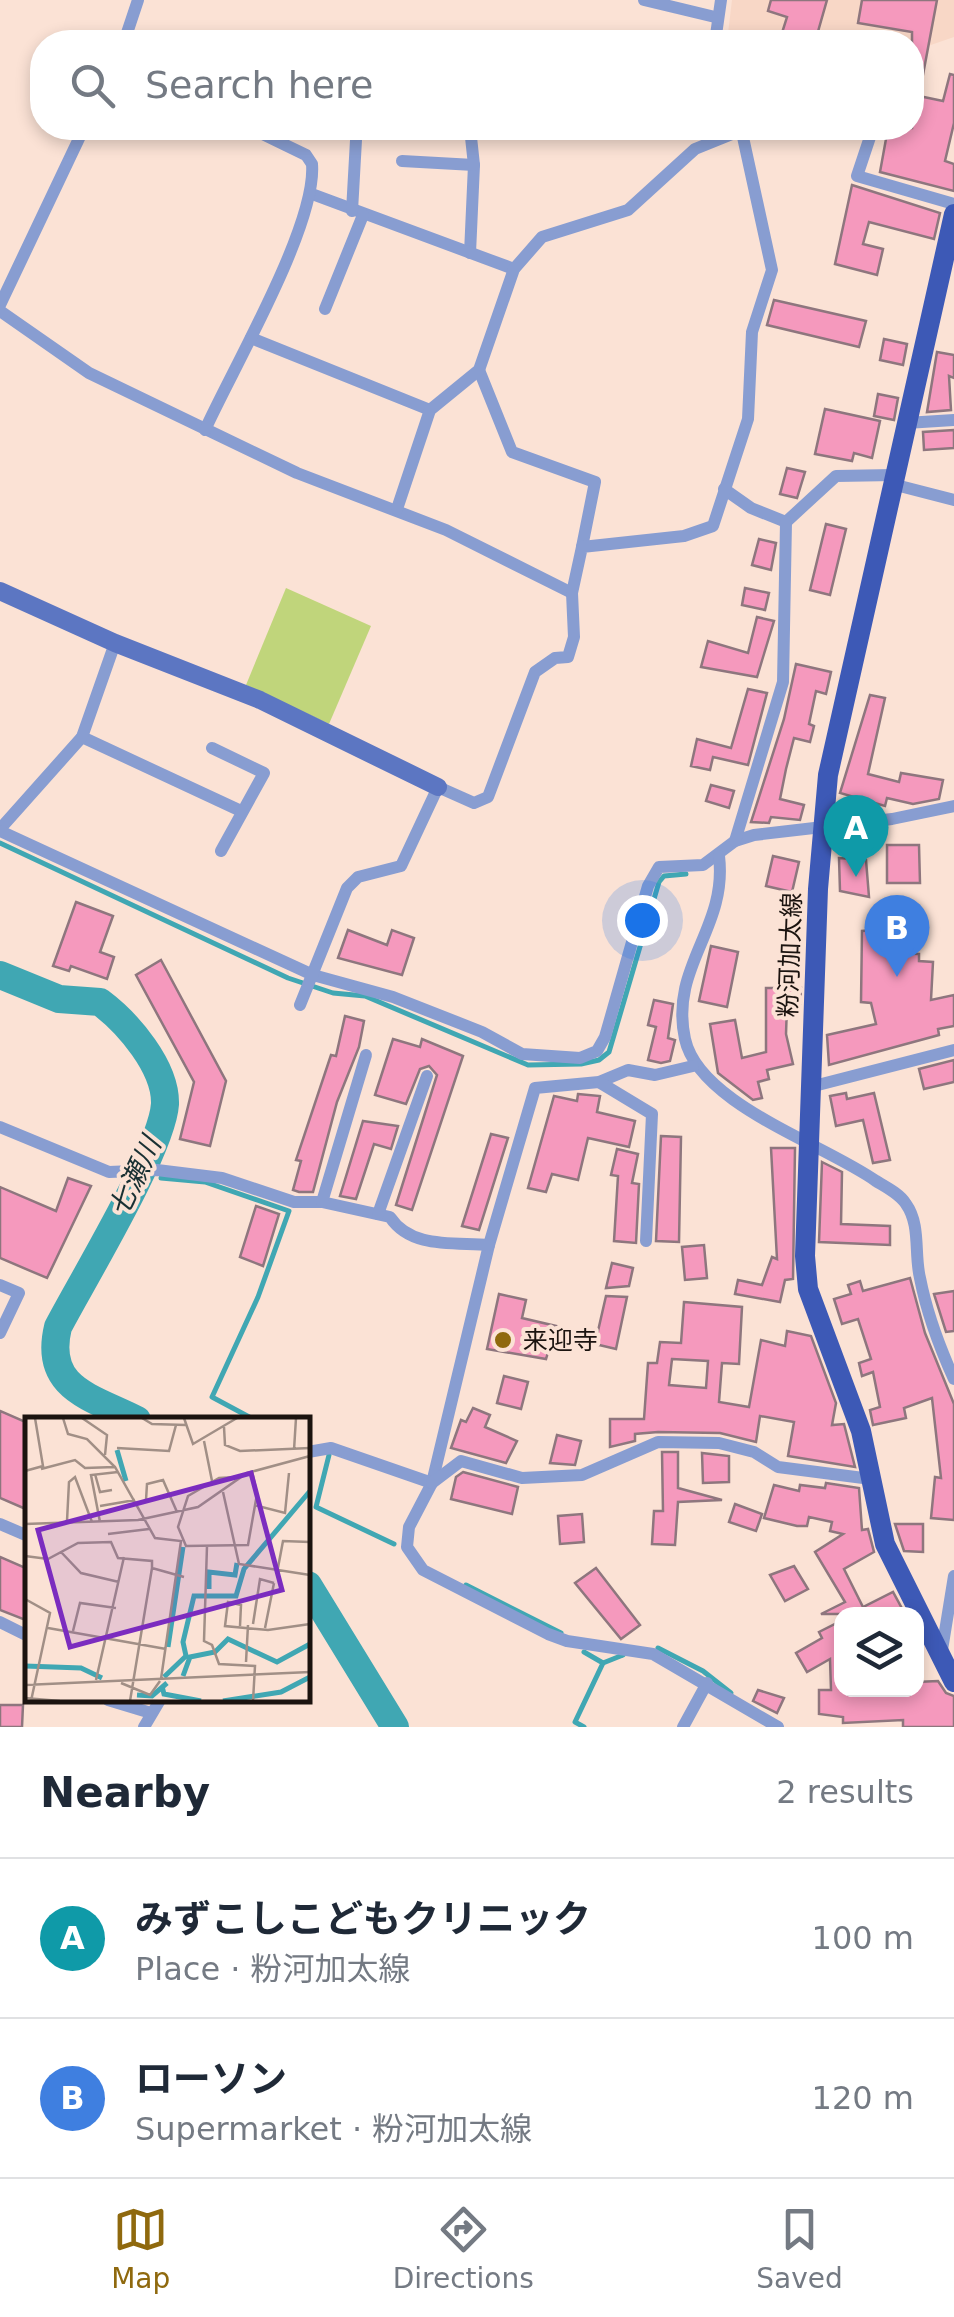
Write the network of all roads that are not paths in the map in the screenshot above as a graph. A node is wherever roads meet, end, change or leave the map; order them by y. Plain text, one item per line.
1 (138, 0) edge
2 (720, 0) edge
3 (650, 1) edge
4 (716, 17) junction
5 (128, 30) edge
6 (715, 30) edge
7 (78, 140) edge
8 (274, 140) edge
9 (356, 140) dead end
10 (471, 140) edge
11 (716, 140) edge
12 (744, 140) edge
13 (868, 140) edge
14 (402, 161) dead end
15 (474, 165) junction
16 (312, 194) junction
17 (954, 204) edge
18 (358, 213) junction
19 (953, 227) edge
20 (470, 254) junction
21 (514, 269) junction
22 (0, 308) edge
23 (325, 309) dead end
24 (251, 338) junction
25 (479, 370) junction
26 (430, 410) junction
27 (954, 420) edge
28 (906, 423) junction
29 (205, 430) junction
30 (893, 479) junction
31 (724, 489) junction
32 (954, 500) edge
33 (397, 509) junction
34 (786, 522) junction
35 (582, 547) junction
36 (0, 591) edge
37 (572, 594) junction
38 (115, 643) junction
39 (82, 737) junction
40 (212, 748) dead end
41 (438, 788) junction
42 (954, 806) edge
43 (241, 810) junction
44 (822, 824) junction
45 (0, 830) edge
46 (736, 842) junction
47 (221, 851) dead end
48 (720, 856) junction
49 (312, 979) junction
50 (300, 1005) dead end
51 (954, 1050) edge
52 (366, 1055) dead end
53 (694, 1066) junction
54 (427, 1076) dead end
55 (599, 1082) junction
56 (810, 1086) junction
57 (0, 1127) edge
58 (808, 1142) junction
59 (322, 1202) junction
60 (378, 1214) junction
61 (646, 1241) dead end
62 (489, 1245) junction
63 (0, 1285) edge
64 (0, 1333) edge
65 (954, 1379) edge
66 (310, 1452) edge
67 (870, 1478) junction
68 (432, 1482) junction
69 (0, 1524) edge
70 (25, 1535) edge
71 (954, 1576) edge
72 (0, 1622) edge
73 (25, 1634) edge
74 (941, 1656) junction
75 (954, 1682) edge
76 (707, 1683) junction
77 (111, 1702) edge
78 (147, 1723) edge
79 (683, 1727) edge
80 (778, 1727) edge

1 - 5 street
2 - 4 street
3 - 4 street
4 - 6 street
7 - 22 street
8 - 16 street
9 - 18 street
10 - 15 street
11 - 21 street
12 - 31 street
13 - 17 street
14 - 15 street
15 - 20 street
16 - 18 street
16 - 24 street
18 - 20 street
18 - 23 street
19 - 28 main road, 粉河加太線
20 - 21 street
21 - 25 street
22 - 29 street
24 - 26 street
24 - 29 street
25 - 26 street
25 - 35 street
26 - 33 street
27 - 28 street
28 - 30 main road, 粉河加太線
29 - 33 street
30 - 32 street
30 - 34 street
30 - 44 main road, 粉河加太線
31 - 34 street
31 - 35 street
33 - 37 street
34 - 46 street
35 - 37 street
36 - 38 street
37 - 41 street
38 - 39 street
38 - 41 street
39 - 43 street
39 - 45 street
40 - 43 street
41 - 49 street
42 - 44 street
43 - 47 street
44 - 46 street
44 - 56 main road, 粉河加太線
45 - 49 street
46 - 48 street
48 - 49 street
48 - 53 street
49 - 50 street
51 - 56 street
52 - 59 street
53 - 55 street
53 - 58 street
54 - 60 street
55 - 61 street
55 - 62 street
56 - 58 main road, 粉河加太線
57 - 59 street
58 - 65 street
58 - 67 main road, 粉河加太線
59 - 60 street
60 - 62 street
62 - 68 street
63 - 64 street
66 - 68 street
67 - 68 street
67 - 74 main road, 粉河加太線
68 - 76 street
69 - 70 street
71 - 74 street
72 - 73 street
74 - 75 main road, 粉河加太線
76 - 79 street
76 - 80 street
77 - 78 street

